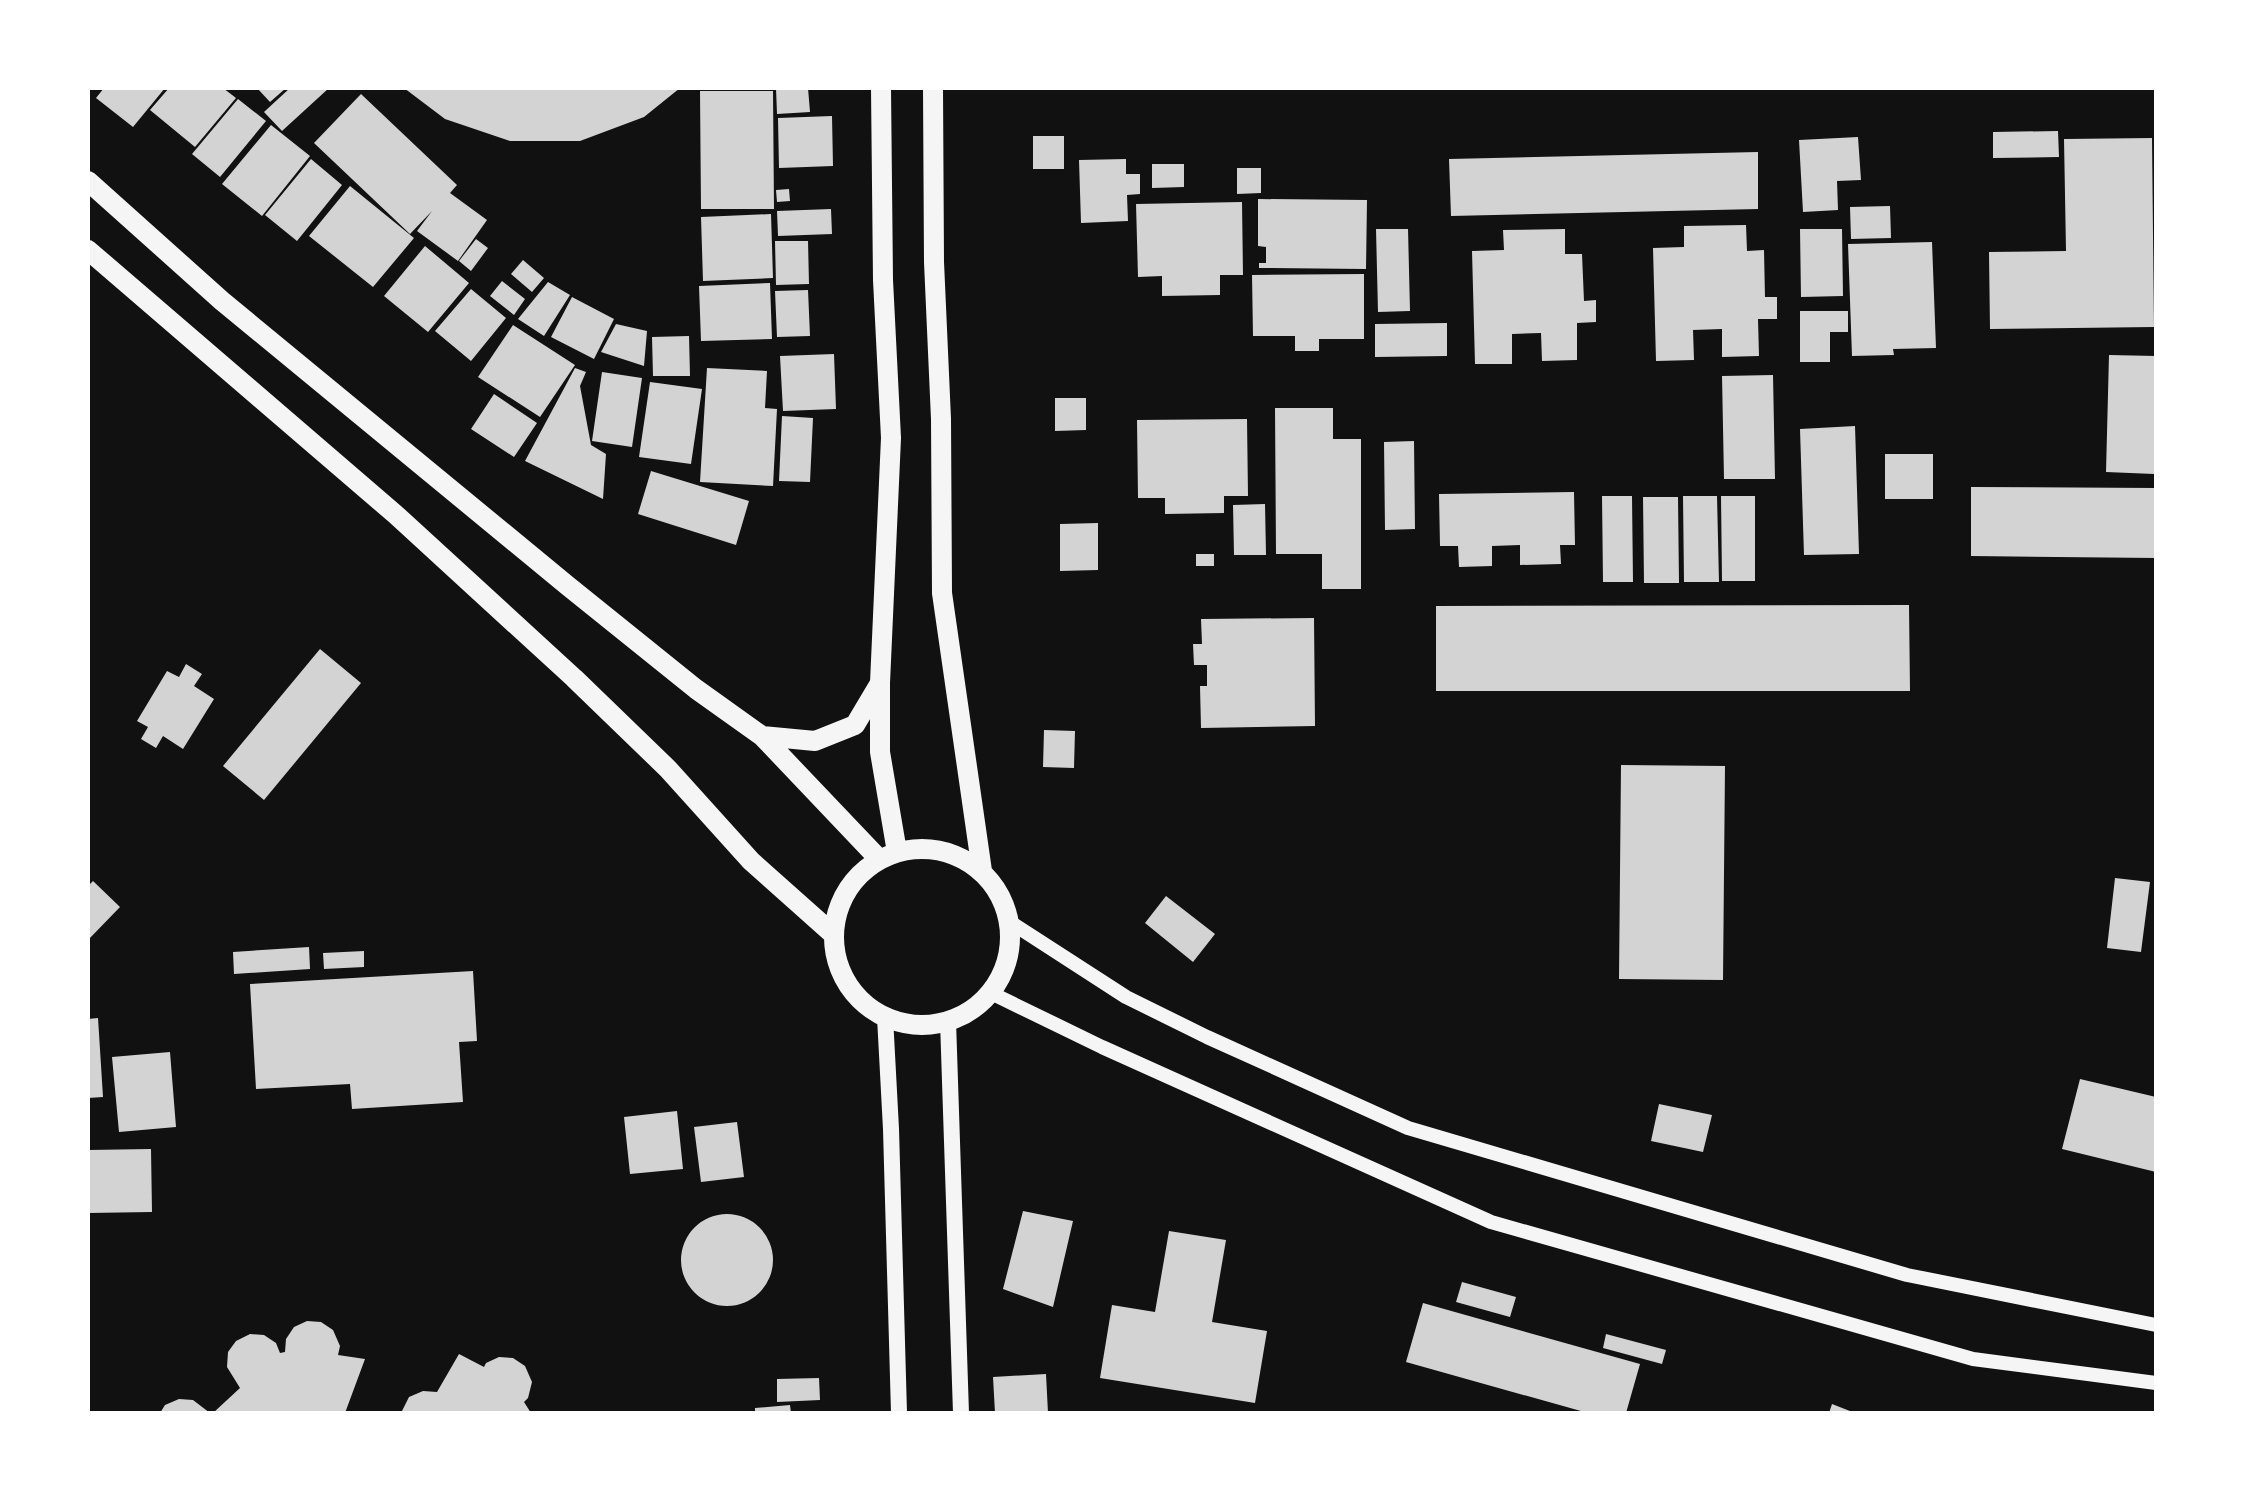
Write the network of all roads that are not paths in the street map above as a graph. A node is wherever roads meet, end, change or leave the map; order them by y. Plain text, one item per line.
1 (881, 88) edge
2 (933, 88) edge
3 (88, 181) edge
4 (88, 250) edge
5 (880, 683) junction
6 (762, 736) junction
7 (888, 856) junction
8 (982, 871) junction
9 (1010, 922) junction
10 (834, 935) junction
11 (991, 993) junction
12 (885, 1017) junction
13 (948, 1021) junction
14 (2156, 1325) edge
15 (2156, 1383) edge
16 (899, 1413) edge
17 (961, 1413) edge

1 - 5 main road
2 - 8 main road
3 - 6 main road
4 - 10 main road
5 - 6 main road
5 - 7 main road
6 - 7 main road
7 - 8 main road
7 - 10 main road
8 - 9 main road
9 - 11 main road
9 - 14 street
10 - 12 main road
11 - 13 main road
11 - 15 street
12 - 13 main road
12 - 16 main road
13 - 17 main road

